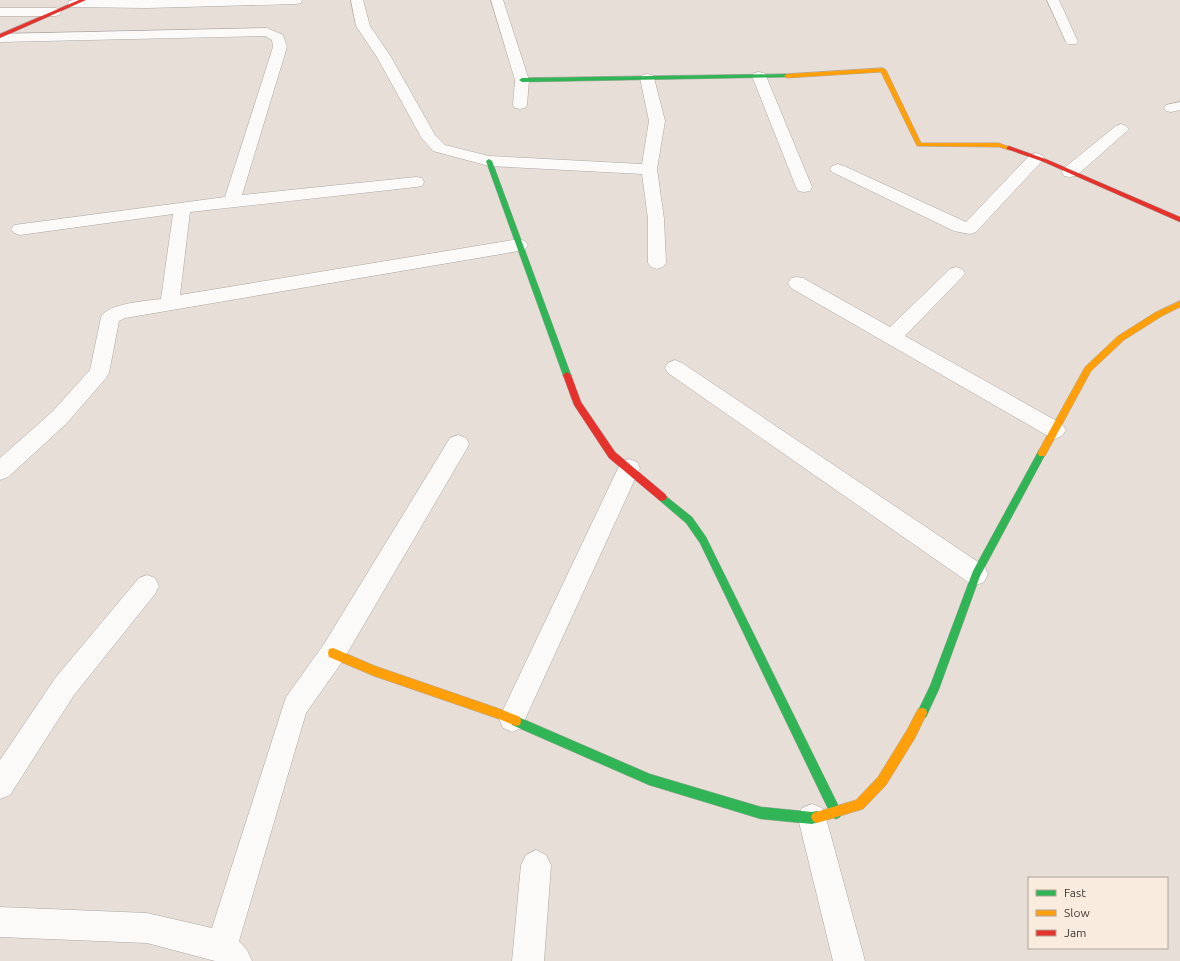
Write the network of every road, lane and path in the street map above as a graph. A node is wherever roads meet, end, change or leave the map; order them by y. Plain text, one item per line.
1 (296, 0) edge
2 (357, 0) edge
3 (497, 0) edge
4 (1053, 0) edge
5 (78, 2) edge
6 (0, 12) edge
7 (55, 12) junction
8 (0, 37) edge
9 (1072, 42) dead end
10 (759, 76) junction
11 (646, 78) junction
12 (522, 80) junction
13 (520, 105) dead end
14 (1121, 129) dead end
15 (1036, 158) junction
16 (489, 162) junction
17 (649, 169) junction
18 (838, 169) dead end
19 (1070, 172) junction
20 (416, 182) dead end
21 (804, 187) dead end
22 (232, 201) junction
23 (182, 207) junction
24 (1180, 220) edge
25 (20, 229) dead end
26 (520, 245) junction
27 (657, 263) dead end
28 (956, 273) dead end
29 (797, 283) dead end
30 (170, 304) junction
31 (1180, 304) edge
32 (892, 337) junction
33 (675, 368) dead end
34 (1055, 430) junction
35 (458, 444) dead end
36 (629, 468) junction
37 (0, 471) edge
38 (976, 574) junction
39 (147, 586) dead end
40 (333, 653) junction
41 (512, 720) junction
42 (0, 786) edge
43 (824, 815) junction
44 (536, 865) dead end
45 (0, 922) edge
46 (229, 954) edge
47 (528, 961) edge
48 (849, 961) edge

1 - 5 street
2 - 16 street
3 - 12 street
4 - 9 lane
5 - 7 street
6 - 7 street
7 - 8 street
8 - 22 street
10 - 11 street
10 - 15 street
10 - 21 street
11 - 12 street
11 - 17 street
12 - 13 street
14 - 19 street
15 - 18 street
15 - 19 street
16 - 17 street
16 - 26 street
17 - 27 street
19 - 24 street
20 - 22 street
22 - 23 street
23 - 25 street
23 - 30 street
26 - 30 street
26 - 36 street
28 - 32 street
29 - 32 street
30 - 37 street
31 - 34 street
32 - 34 street
33 - 38 street
34 - 38 street
35 - 40 street
36 - 41 street
36 - 43 street
38 - 43 street
39 - 42 street
40 - 41 street
40 - 46 street
41 - 43 street
43 - 48 street
44 - 47 street
45 - 46 street

